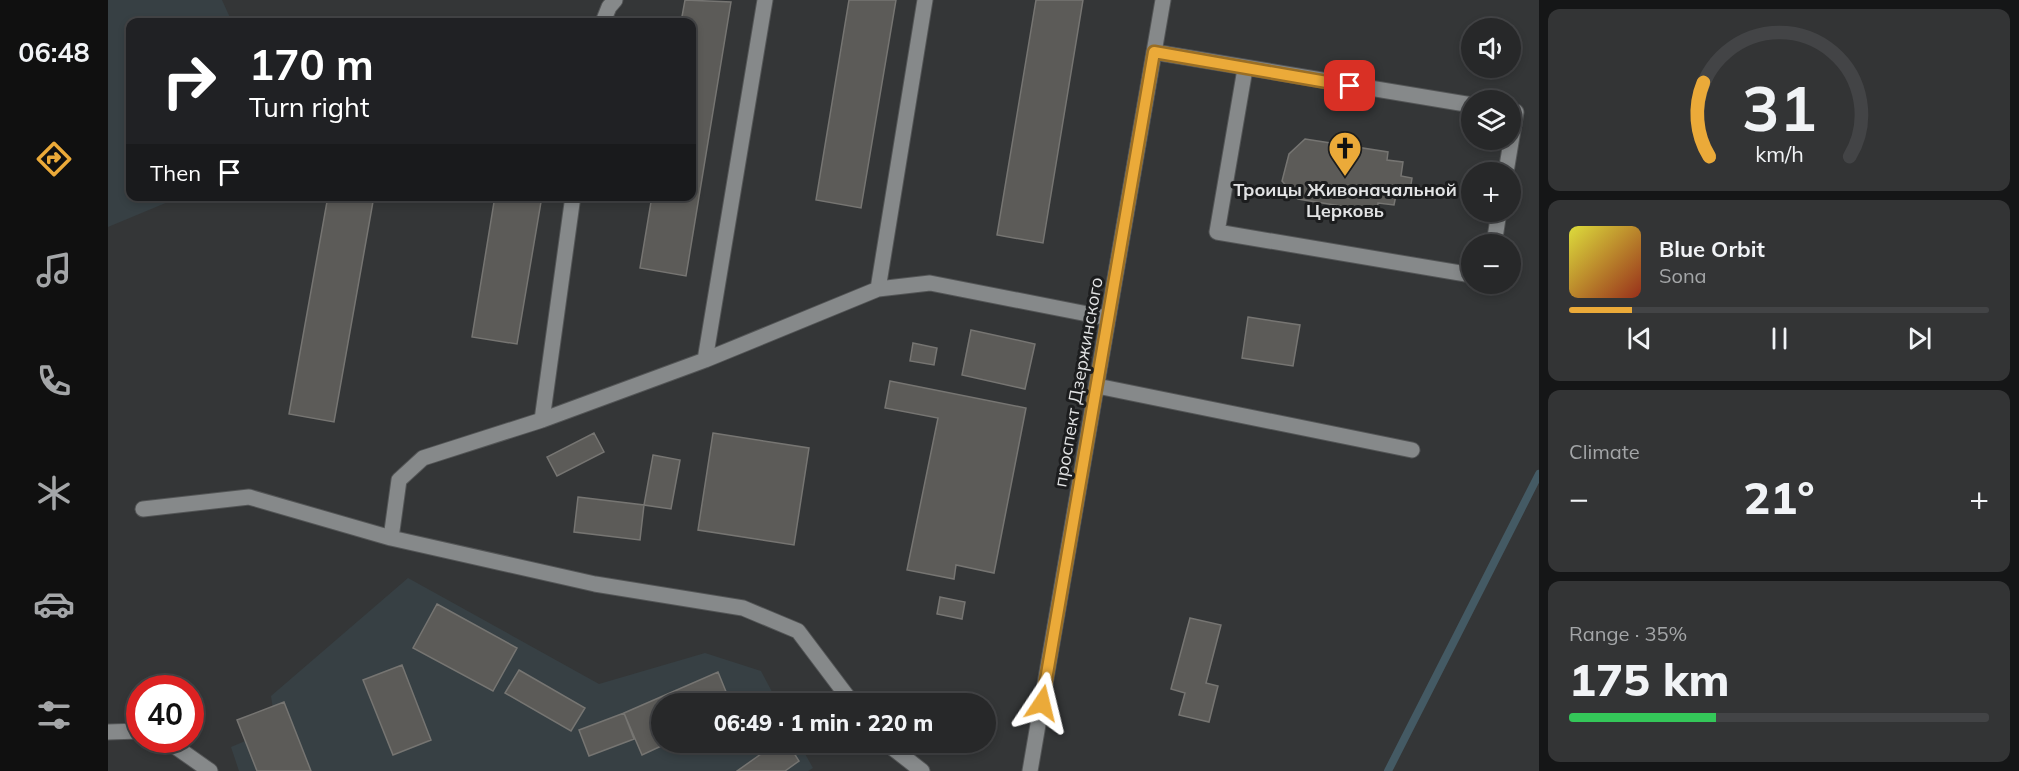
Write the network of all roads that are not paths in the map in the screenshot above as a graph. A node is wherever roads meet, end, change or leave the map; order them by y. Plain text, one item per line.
1 (615, 0) edge
2 (765, 0) edge
3 (925, 0) edge
4 (1163, 0) edge
5 (605, 18) edge
6 (1154, 52) junction
7 (1245, 69) junction
8 (1461, 103) edge
9 (572, 201) edge
10 (1461, 273) edge
11 (878, 289) junction
12 (1108, 318) junction
13 (705, 360) junction
14 (1097, 386) junction
15 (542, 420) junction
16 (1412, 450) dead end
17 (143, 509) dead end
18 (391, 538) junction
19 (845, 693) edge
20 (126, 731) edge
21 (108, 732) edge
22 (184, 753) edge
23 (899, 753) edge
24 (210, 771) edge
25 (922, 771) edge
26 (1030, 771) edge

1 - 5 street
2 - 13 street
3 - 11 street
4 - 6 street, проспект Дзержинского
6 - 7 street
6 - 12 street, проспект Дзержинского
7 - 8 street
7 - 10 street
9 - 15 street
11 - 12 street
11 - 13 street
12 - 14 street, проспект Дзержинского
13 - 15 street
14 - 16 street
14 - 26 street, проспект Дзержинского
15 - 18 street
17 - 18 street
18 - 19 street
20 - 21 street
22 - 24 street
23 - 25 street

